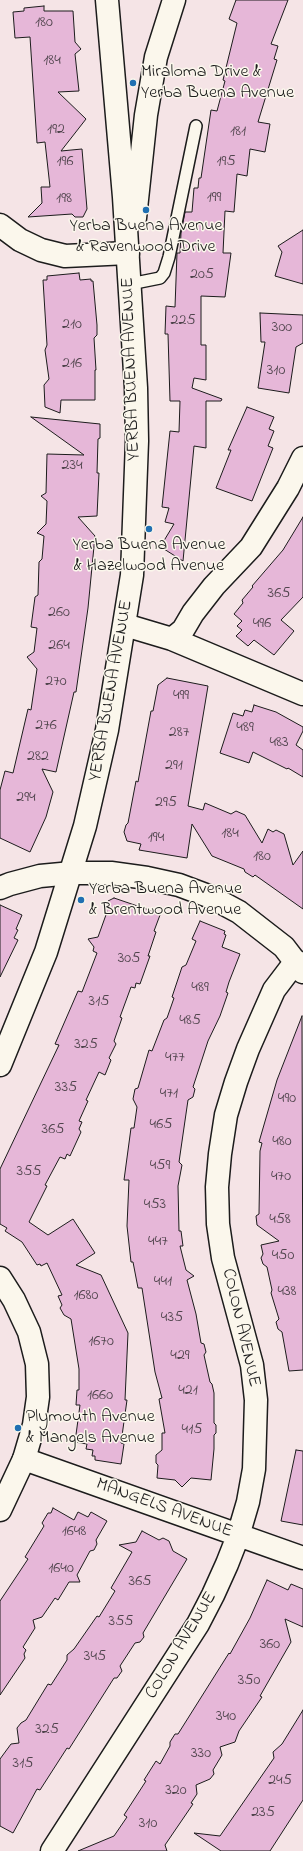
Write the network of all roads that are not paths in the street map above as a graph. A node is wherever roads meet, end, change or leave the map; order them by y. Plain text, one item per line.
1 (107, 0) edge
2 (174, 0) edge
3 (117, 114) junction
4 (145, 126) junction
5 (196, 126) dead end
6 (0, 225) edge
7 (128, 253) junction
8 (130, 284) junction
9 (303, 458) edge
10 (125, 625) junction
11 (172, 639) junction
12 (303, 694) edge
13 (72, 873) junction
14 (0, 888) edge
15 (299, 967) edge
16 (0, 1065) edge
17 (0, 1278) edge
18 (24, 1459) junction
19 (0, 1510) edge
20 (238, 1536) junction
21 (303, 1558) edge
22 (52, 1851) edge

1 - 3 street, YERBA BUENA AVENUE
2 - 4 street, YERBA BUENA AVENUE
3 - 4 street
3 - 7 street, YERBA BUENA AVENUE
4 - 7 street, YERBA BUENA AVENUE
5 - 8 lane
6 - 7 street
7 - 8 street, YERBA BUENA AVENUE
8 - 10 street, YERBA BUENA AVENUE
9 - 11 street
10 - 11 street
10 - 13 street, YERBA BUENA AVENUE
11 - 12 street
13 - 14 street
13 - 15 street
13 - 16 street, YERBA BUENA AVENUE
15 - 20 street, COLON AVENUE
17 - 18 street
18 - 19 street
18 - 20 street, MANGELS AVENUE
20 - 21 street, MANGELS AVENUE
20 - 22 street, COLON AVENUE

